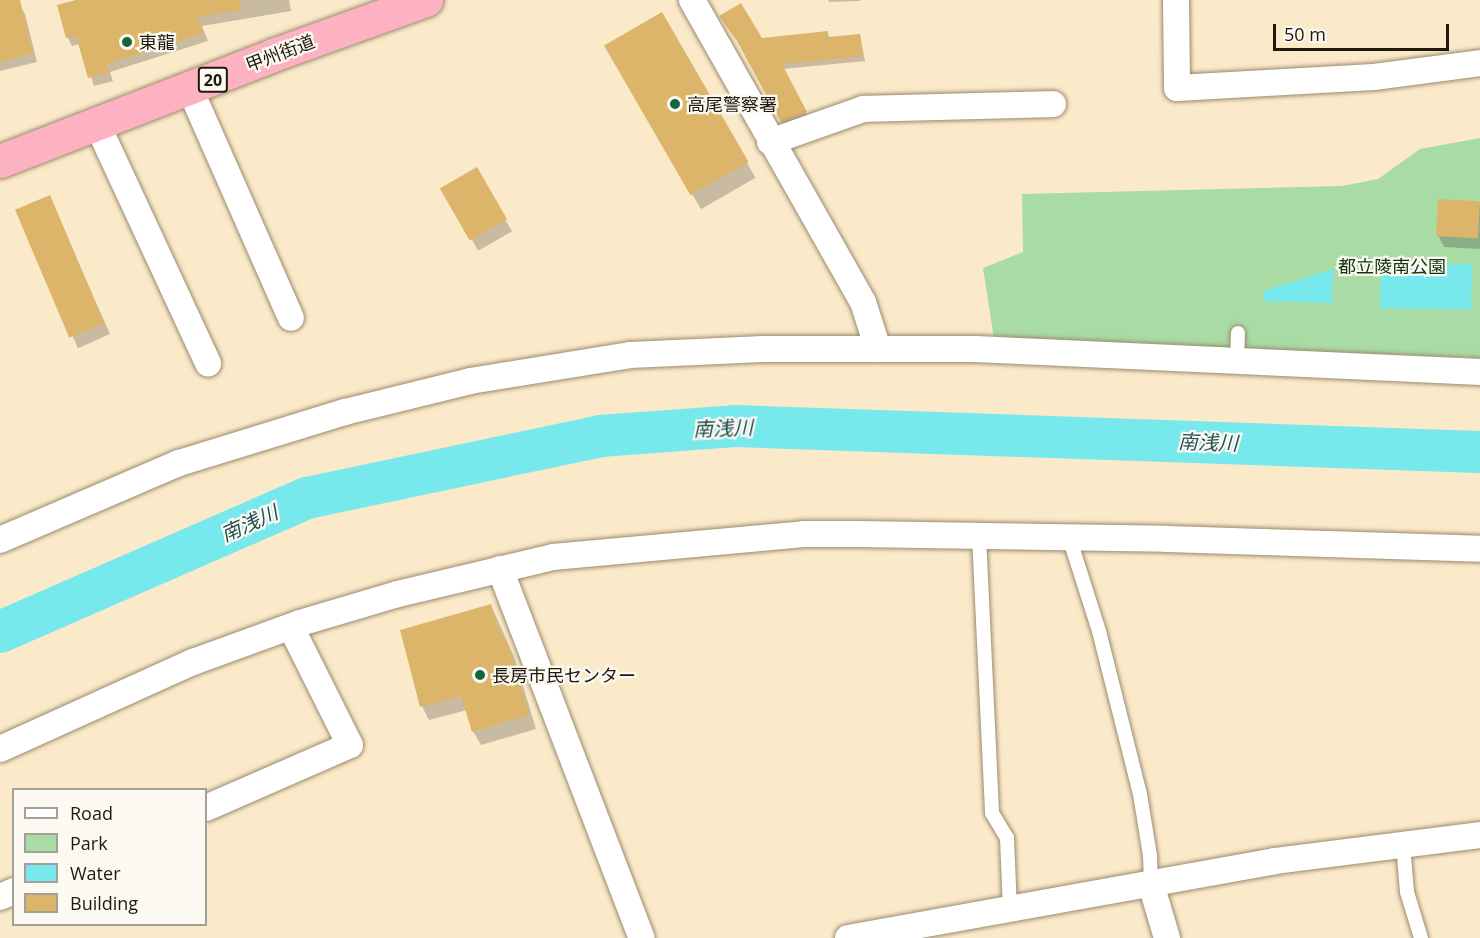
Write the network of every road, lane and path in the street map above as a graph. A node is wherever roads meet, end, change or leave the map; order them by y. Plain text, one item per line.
1 (426, 0) edge
2 (692, 0) edge
3 (1176, 0) edge
4 (1480, 63) edge
5 (190, 89) junction
6 (1053, 104) dead end
7 (97, 124) junction
8 (770, 142) junction
9 (0, 161) edge
10 (291, 318) dead end
11 (1238, 333) dead end
12 (878, 349) junction
13 (1237, 361) junction
14 (208, 363) dead end
15 (1480, 372) edge
16 (979, 536) junction
17 (1069, 537) junction
18 (0, 540) edge
19 (1480, 549) edge
20 (500, 569) junction
21 (291, 627) junction
22 (0, 749) edge
23 (207, 808) edge
24 (1480, 835) edge
25 (1403, 845) junction
26 (1151, 884) junction
27 (1010, 910) junction
28 (928, 931) edge
29 (642, 938) edge
30 (848, 938) edge
31 (1167, 938) edge
32 (1421, 938) edge

1 - 5 highway, 甲州街道 / 20
2 - 8 street
3 - 4 street
5 - 7 highway, 甲州街道 / 20
5 - 10 street
6 - 8 street
7 - 9 highway, 甲州街道 / 20
7 - 14 street
8 - 12 street
11 - 13 lane
12 - 13 street
12 - 18 street
13 - 15 street
16 - 17 street
16 - 20 street
16 - 27 lane
17 - 19 street
17 - 26 lane
20 - 21 street
20 - 29 street
21 - 22 street
21 - 23 street
24 - 25 street
25 - 26 street
25 - 32 lane
26 - 27 street
26 - 31 street
27 - 28 street
28 - 30 street

